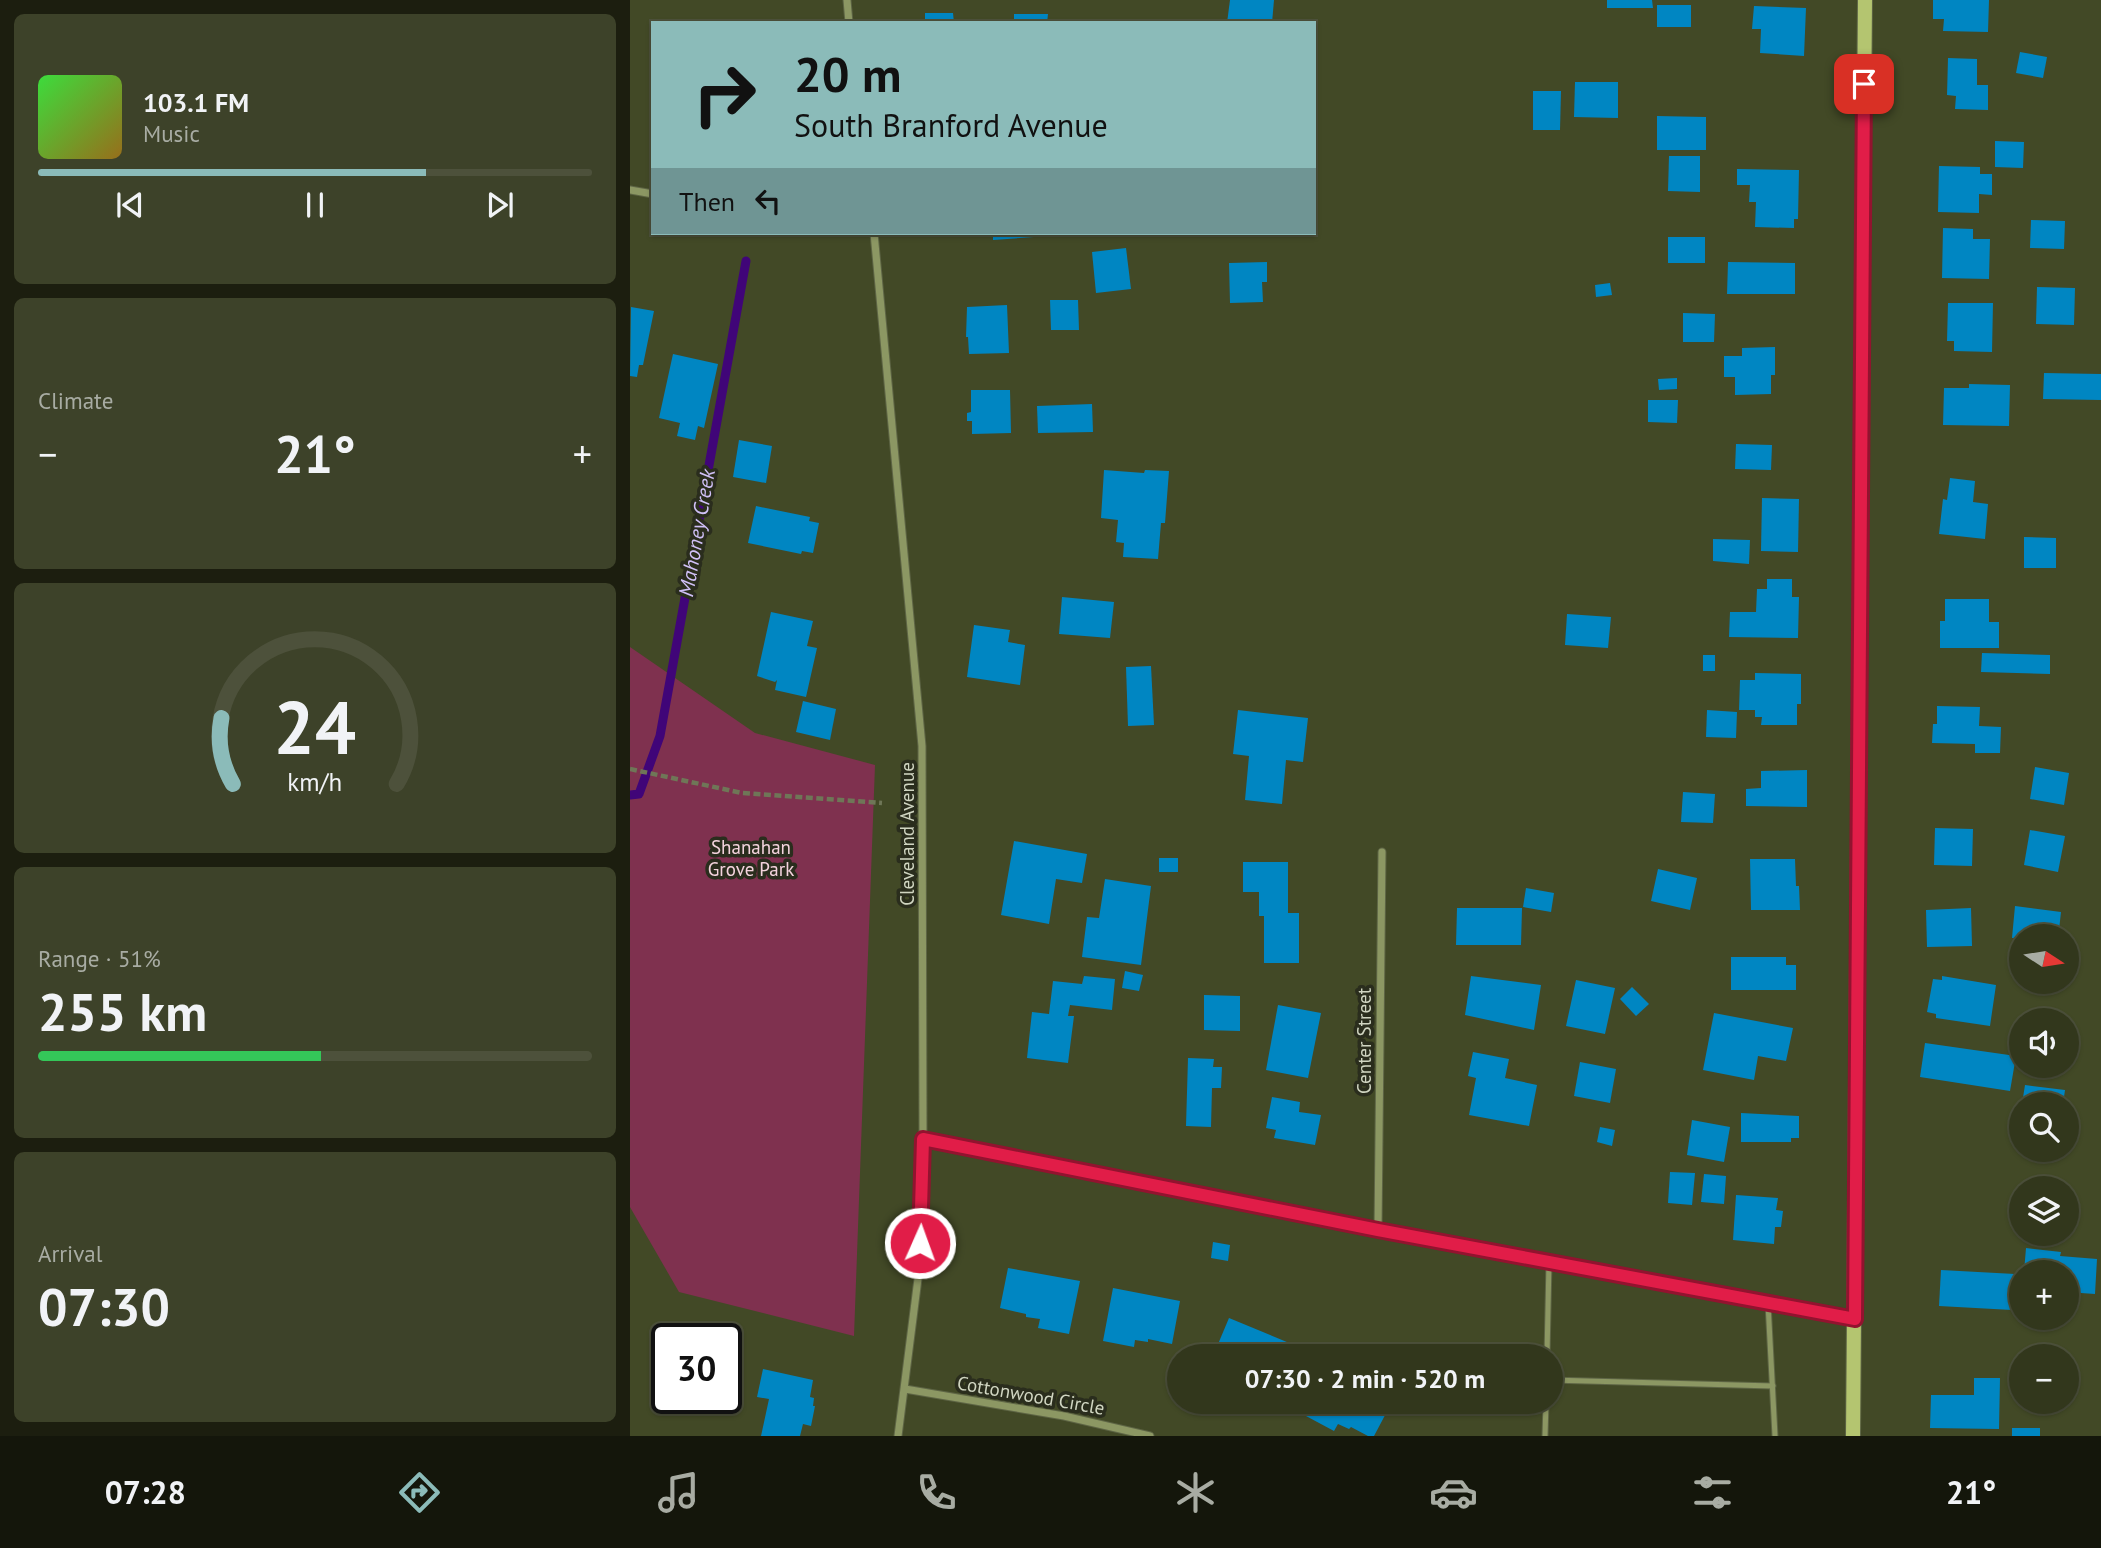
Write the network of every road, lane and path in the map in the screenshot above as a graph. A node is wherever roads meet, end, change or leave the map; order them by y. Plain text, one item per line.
1 (847, 0) edge
2 (1865, 0) edge
3 (849, 21) edge
4 (630, 190) edge
5 (651, 194) edge
6 (874, 235) edge
7 (630, 769) edge
8 (881, 803) dead end
9 (1382, 852) dead end
10 (923, 1139) junction
11 (1378, 1230) junction
12 (1549, 1262) junction
13 (1768, 1303) junction
14 (1855, 1319) junction
15 (1547, 1344) edge
16 (1563, 1380) edge
17 (1773, 1387) junction
18 (905, 1389) junction
19 (1546, 1414) edge
20 (898, 1436) edge
21 (1150, 1436) edge
22 (1545, 1436) edge
23 (1775, 1436) edge
24 (1853, 1436) edge

1 - 3 street
2 - 14 street
4 - 5 street
6 - 10 street, Cleveland Avenue
7 - 8 path
9 - 11 street, Center Street
10 - 11 street
10 - 18 street, Cleveland Avenue
11 - 12 street
12 - 13 street
12 - 15 lane
13 - 14 street
13 - 17 lane
14 - 24 street
16 - 17 lane
17 - 23 lane
18 - 20 street, Cleveland Avenue
18 - 21 street, Cottonwood Circle
19 - 22 lane

